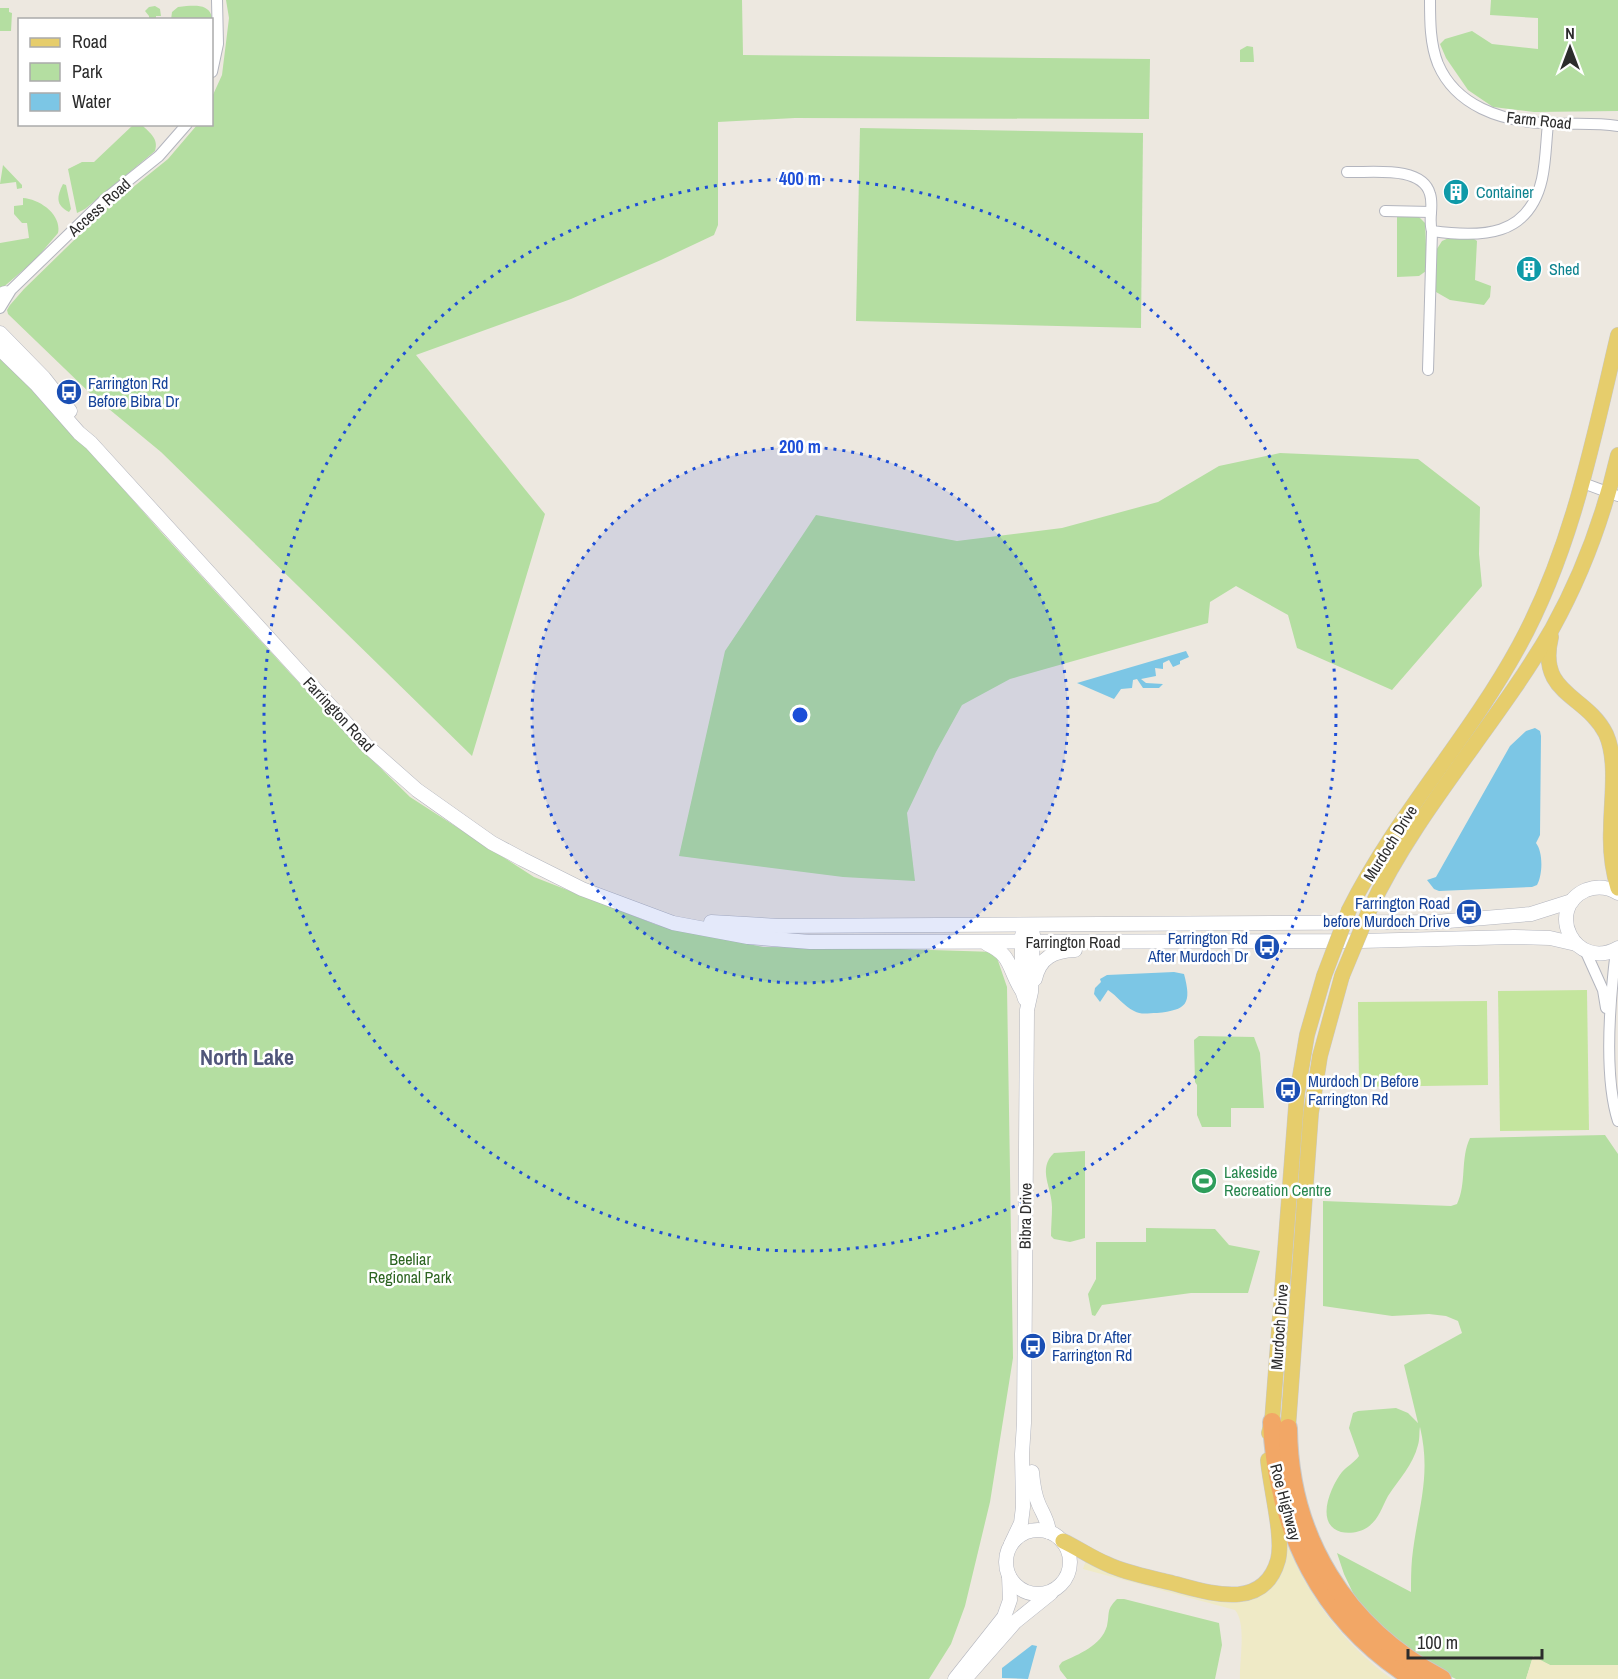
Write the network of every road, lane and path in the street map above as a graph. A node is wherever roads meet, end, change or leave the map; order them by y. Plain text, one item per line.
1 (217, 0) edge
2 (1430, 0) edge
3 (213, 67) edge
4 (1548, 124) junction
5 (185, 126) edge
6 (1618, 126) edge
7 (1347, 172) dead end
8 (1385, 211) dead end
9 (1431, 212) junction
10 (1432, 231) junction
11 (4, 293) edge
12 (0, 308) edge
13 (0, 333) edge
14 (1618, 334) edge
15 (0, 342) edge
16 (0, 349) edge
17 (1428, 370) dead end
18 (41, 390) junction
19 (91, 443) junction
20 (1618, 455) edge
21 (1583, 483) junction
22 (1613, 493) edge
23 (1554, 625) junction
24 (1618, 891) edge
25 (1572, 901) junction
26 (644, 911) junction
27 (1028, 923) junction
28 (1200, 923) junction
29 (1161, 941) junction
30 (1267, 941) junction
31 (984, 942) junction
32 (1028, 942) junction
33 (1580, 947) junction
34 (1617, 949) edge
35 (1027, 991) junction
36 (1610, 1035) junction
37 (1618, 1121) edge
38 (1024, 1422) junction
39 (1280, 1425) junction
40 (1049, 1532) junction
41 (1063, 1541) junction
42 (1011, 1544) junction
43 (1009, 1576) junction
44 (1053, 1591) junction
45 (955, 1679) edge
46 (965, 1679) edge
47 (1414, 1679) edge
48 (1442, 1679) edge

1 - 3 street
2 - 4 street, Farm Road
4 - 6 street, Farm Road
4 - 10 street
5 - 11 street, Access Road
7 - 9 street
8 - 9 street
9 - 10 street
10 - 17 street
11 - 12 street, Access Road
13 - 19 main road, Farrington Road
14 - 21 main road, Murdoch Drive
15 - 18 main road
16 - 18 main road, Farrington Road
18 - 19 main road, Farrington Road
19 - 26 main road, Farrington Road
20 - 22 main road, Murdoch Drive
21 - 22 street
21 - 39 main road, Murdoch Drive, bridge
22 - 23 main road, Murdoch Drive
23 - 24 main road
23 - 39 main road, Murdoch Drive, bridge
24 - 25 main road, Farrington Road
25 - 28 main road, Farrington Road
25 - 33 main road
26 - 27 main road, Farrington Road
26 - 31 main road, Farrington Road
27 - 28 main road, Farrington Road
27 - 32 main road, Bibra Drive
28 - 30 main road
29 - 30 main road, Farrington Road
29 - 32 main road, Farrington Road
29 - 35 main road
30 - 33 main road, Farrington Road
31 - 32 main road, Farrington Road
31 - 35 main road
32 - 35 main road, Bibra Drive
33 - 34 main road, Farrington Road
33 - 36 street
34 - 36 street
35 - 38 main road, Bibra Drive
36 - 37 street
38 - 40 main road, Bibra Drive
38 - 42 main road, Bibra Drive
39 - 41 main road
39 - 47 highway, Roe Highway
39 - 48 highway, Roe Highway
40 - 41 main road
40 - 42 main road
41 - 44 main road
42 - 43 main road
43 - 44 main road
43 - 45 main road
44 - 46 main road

